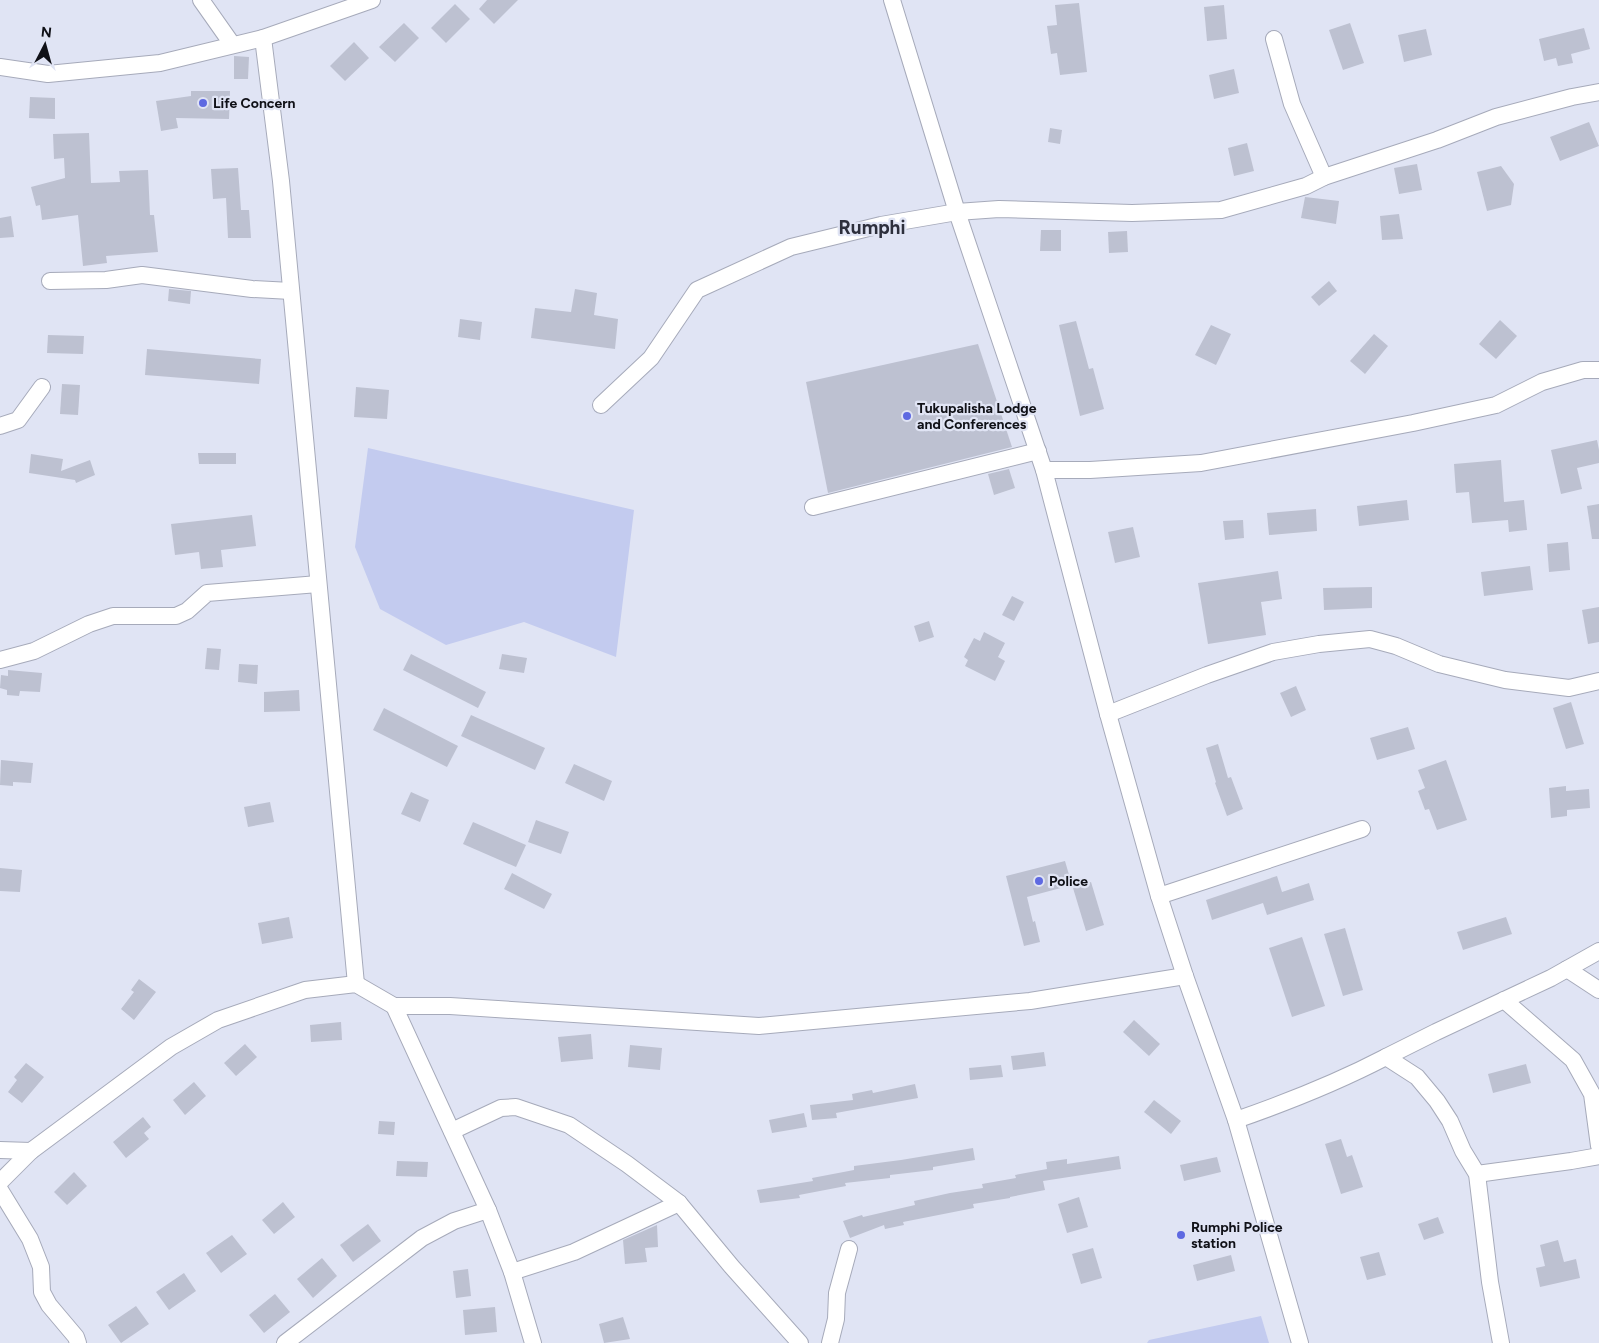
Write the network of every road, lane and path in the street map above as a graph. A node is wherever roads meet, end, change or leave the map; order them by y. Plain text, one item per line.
1 (201, 0) edge
2 (372, 0) edge
3 (892, 0) edge
4 (262, 38) junction
5 (1274, 39) dead end
6 (232, 44) junction
7 (0, 67) edge
8 (1599, 92) edge
9 (1324, 176) junction
10 (957, 212) junction
11 (50, 281) dead end
12 (291, 291) junction
13 (1599, 360) edge
14 (1582, 370) junction
15 (1599, 370) edge
16 (42, 387) dead end
17 (601, 405) dead end
18 (0, 426) edge
19 (1038, 451) junction
20 (1044, 470) junction
21 (814, 507) dead end
22 (318, 584) junction
23 (0, 660) edge
24 (1599, 681) edge
25 (1108, 714) junction
26 (1362, 828) dead end
27 (1159, 896) junction
28 (1599, 950) edge
29 (1567, 969) junction
30 (1185, 976) junction
31 (356, 984) junction
32 (1599, 990) edge
33 (1504, 1000) junction
34 (394, 1006) junction
35 (1386, 1057) junction
36 (1236, 1120) junction
37 (452, 1130) junction
38 (1599, 1146) edge
39 (0, 1150) edge
40 (31, 1152) junction
41 (1599, 1156) edge
42 (1477, 1174) junction
43 (0, 1182) edge
44 (0, 1190) edge
45 (679, 1203) junction
46 (488, 1210) junction
47 (849, 1249) dead end
48 (512, 1272) junction
49 (78, 1343) edge
50 (285, 1343) edge
51 (533, 1343) edge
52 (800, 1343) edge
53 (830, 1343) edge
54 (1300, 1343) edge
55 (1501, 1343) edge

1 - 6 street
2 - 4 street
3 - 10 street
4 - 6 street
4 - 12 street
5 - 9 street
6 - 7 street
8 - 9 street
9 - 10 street
10 - 17 street
10 - 19 street
11 - 12 street
12 - 22 street
13 - 14 street
14 - 15 street
14 - 20 street
16 - 18 street
19 - 20 street
19 - 21 street
20 - 25 street
22 - 23 street
22 - 31 street
24 - 25 street
25 - 27 street
26 - 27 street
27 - 30 street
28 - 29 street
29 - 32 street
29 - 33 street
30 - 34 street
30 - 36 street
31 - 34 street
31 - 40 street
33 - 35 street
33 - 38 street
34 - 37 street
35 - 36 street
35 - 42 street
36 - 54 street
37 - 45 street
37 - 46 street
39 - 40 street
40 - 43 street
41 - 42 street
42 - 55 street
44 - 49 street
45 - 48 street
45 - 52 street
46 - 48 street
46 - 50 street
47 - 53 street
48 - 51 street

